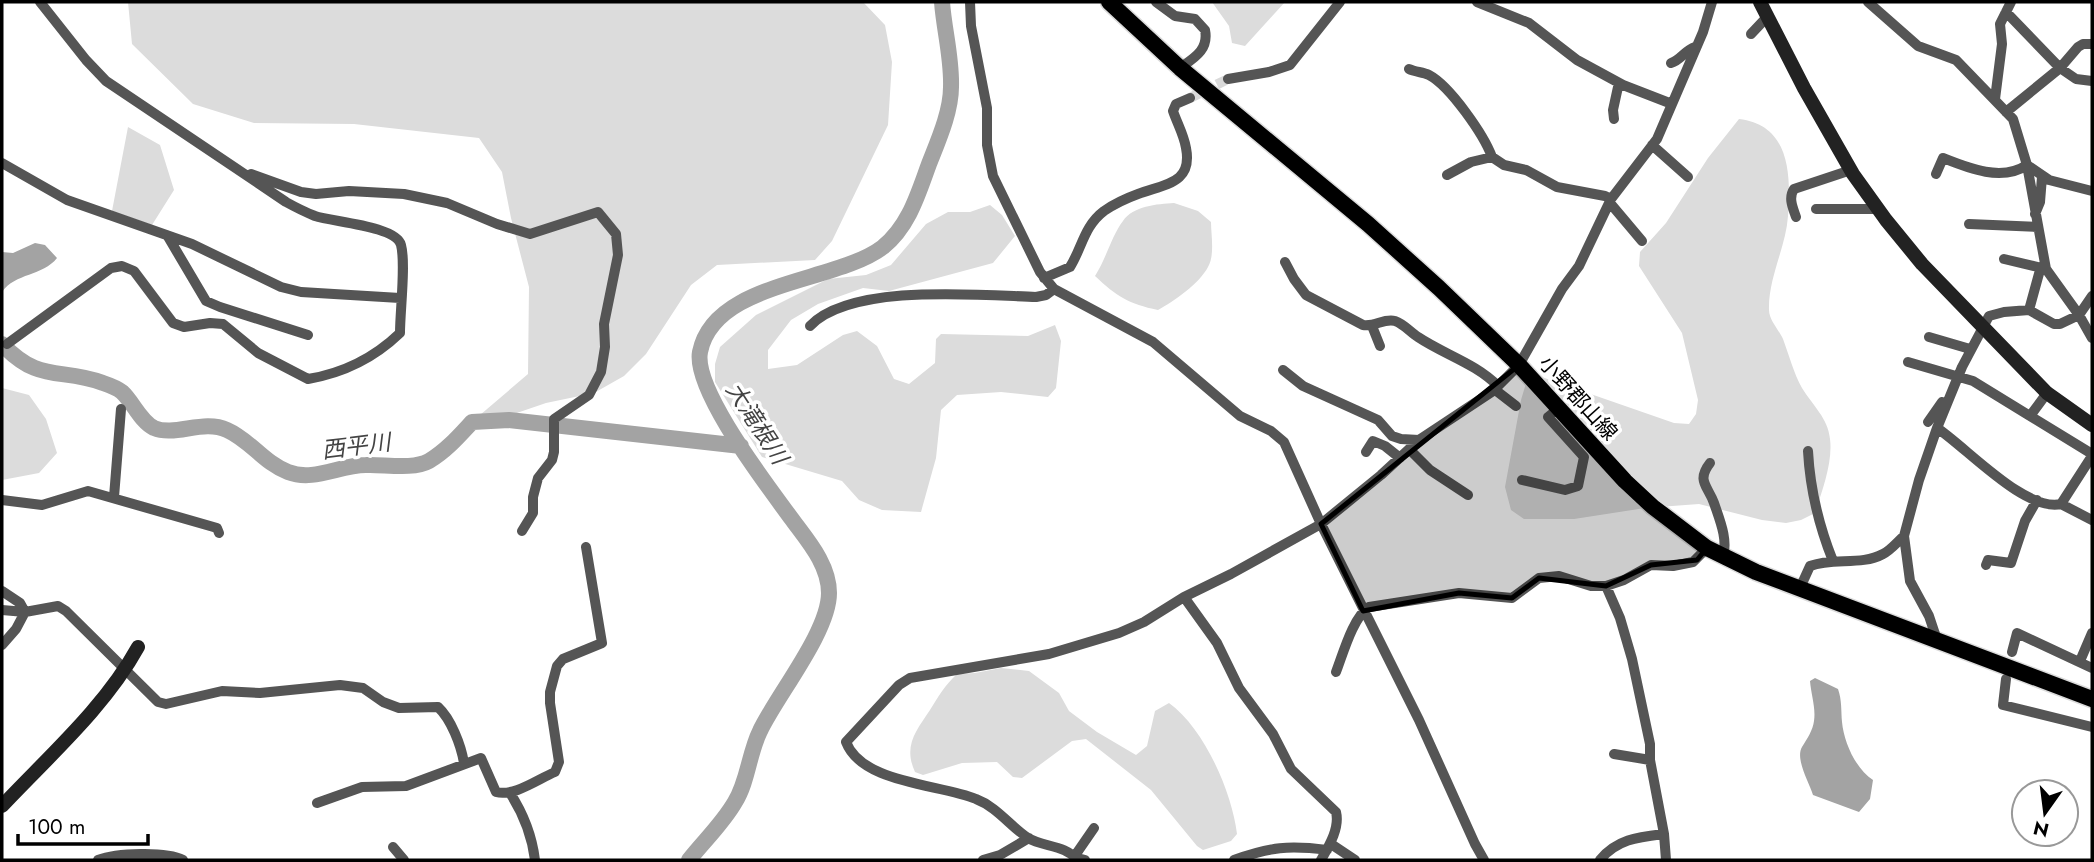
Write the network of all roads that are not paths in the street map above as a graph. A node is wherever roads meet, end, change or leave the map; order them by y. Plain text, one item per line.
1 (40, 2) edge
2 (970, 2) edge
3 (1109, 2) edge
4 (1156, 2) edge
5 (1340, 2) edge
6 (1477, 2) edge
7 (1712, 2) edge
8 (1760, 2) edge
9 (1868, 2) edge
10 (2011, 2) edge
11 (2006, 12) junction
12 (1768, 16) junction
13 (1751, 34) dead end
14 (2092, 44) edge
15 (1695, 47) junction
16 (1671, 63) dead end
17 (1180, 68) junction
18 (2060, 68) junction
19 (1409, 69) dead end
20 (1228, 79) tunnel mouth
21 (2092, 81) edge
22 (1623, 85) junction
23 (1191, 98) tunnel mouth
24 (1995, 99) junction
25 (1672, 104) junction
26 (2006, 112) junction
27 (1614, 119) dead end
28 (1652, 145) junction
29 (1492, 157) junction
30 (2, 163) edge
31 (2026, 165) junction
32 (241, 170) junction
33 (1850, 170) junction
34 (1936, 174) dead end
35 (1447, 175) dead end
36 (1688, 177) dead end
37 (2042, 177) junction
38 (2092, 191) edge
39 (1610, 201) junction
40 (1816, 209) dead end
41 (1878, 209) junction
42 (2035, 215) junction
43 (1796, 217) dead end
44 (1969, 225) dead end
45 (2037, 226) junction
46 (167, 235) junction
47 (1642, 241) dead end
48 (2004, 259) dead end
49 (1285, 261) dead end
50 (2043, 266) junction
51 (1044, 278) junction
52 (1054, 289) junction
53 (2092, 296) edge
54 (400, 298) junction
55 (2029, 310) junction
56 (2080, 315) junction
57 (1982, 325) junction
58 (810, 326) dead end
59 (1372, 326) junction
60 (308, 335) dead end
61 (1929, 337) dead end
62 (2092, 338) edge
63 (7, 344) dead end
64 (1380, 346) dead end
65 (1970, 349) junction
66 (1908, 362) dead end
67 (1520, 365) junction
68 (1283, 370) dead end
69 (1957, 379) junction
70 (1496, 388) junction
71 (2047, 393) junction
72 (1516, 405) dead end
73 (1559, 408) junction
74 (121, 409) dead end
75 (2030, 416) junction
76 (1933, 425) junction
77 (2092, 425) edge
78 (1419, 440) junction
79 (1409, 449) junction
80 (1808, 451) dead end
81 (1366, 452) dead end
82 (2092, 455) edge
83 (1400, 458) junction
84 (1710, 463) dead end
85 (1522, 480) dead end
86 (1468, 495) dead end
87 (114, 497) junction
88 (2, 500) edge
89 (2037, 500) junction
90 (2061, 504) junction
91 (2092, 520) edge
92 (1321, 524) junction
93 (522, 531) dead end
94 (219, 533) dead end
95 (1904, 536) junction
96 (586, 547) dead end
97 (1707, 548) junction
98 (1723, 557) junction
99 (1833, 561) junction
100 (1986, 565) dead end
101 (1606, 586) junction
102 (1800, 589) junction
103 (2, 591) edge
104 (1184, 597) junction
105 (2, 610) edge
106 (1363, 611) junction
107 (25, 612) junction
108 (2092, 633) edge
109 (1937, 640) junction
110 (2, 645) edge
111 (138, 647) dead end
112 (2012, 652) dead end
113 (2080, 661) junction
114 (2092, 668) edge
115 (125, 671) junction
116 (1336, 672) dead end
117 (2006, 679) dead end
118 (2092, 699) edge
119 (2092, 727) edge
120 (1614, 754) dead end
121 (1650, 760) junction
122 (464, 763) junction
123 (510, 793) junction
124 (317, 803) dead end
125 (2, 806) edge
126 (1094, 828) dead end
127 (1664, 834) junction
128 (1029, 838) junction
129 (393, 847) dead end
130 (1329, 847) junction
131 (1079, 859) edge
132 (98, 860) edge
133 (183, 860) edge
134 (404, 860) edge
135 (535, 860) edge
136 (983, 860) edge
137 (1234, 860) edge
138 (1321, 860) edge
139 (1356, 860) edge
140 (1484, 860) edge
141 (1600, 860) edge
142 (1666, 860) edge

1 - 32 street
2 - 51 street
3 - 17 main road, 小野郡山線
4 - 17 street
5 - 20 street
6 - 22 street
7 - 15 street
8 - 12 street
9 - 24 street
10 - 11 street
11 - 18 street
11 - 24 street
12 - 13 street
12 - 33 street
14 - 18 street
15 - 16 street
15 - 25 street
17 - 67 main road, 小野郡山線
18 - 21 street
18 - 26 street
19 - 29 street
22 - 25 street
22 - 27 street
23 - 51 street
24 - 26 street
25 - 28 street
26 - 31 street
28 - 36 street
28 - 39 street
29 - 35 street
29 - 39 street
30 - 46 street
31 - 34 street
31 - 37 street
31 - 42 street
32 - 54 street
32 - 93 street
33 - 41 street
33 - 43 street
37 - 38 street
37 - 42 street
39 - 47 street
39 - 67 street
40 - 41 street
41 - 57 street
42 - 45 street
44 - 45 street
45 - 50 street
46 - 54 street
46 - 60 street
48 - 50 street
49 - 59 street
50 - 55 street
50 - 56 street
51 - 52 street
52 - 58 street
52 - 92 street
53 - 56 street
54 - 63 street
55 - 56 street
55 - 57 street
56 - 62 street
57 - 65 street
57 - 71 street
59 - 64 street
59 - 70 street
61 - 65 street
65 - 69 street
66 - 69 street
67 - 70 street
67 - 73 main road, 小野郡山線
68 - 78 street
69 - 75 street
69 - 76 street
70 - 72 street
70 - 78 street
71 - 75 street
71 - 77 street
73 - 85 street
73 - 97 main road, 小野郡山線
74 - 87 street
75 - 82 street
76 - 89 street
76 - 95 street
78 - 79 street
79 - 83 street
79 - 86 street
80 - 99 street
81 - 83 street
82 - 90 street
83 - 92 street
84 - 98 street
87 - 88 street
87 - 94 street
89 - 90 street
89 - 100 street
90 - 91 street
92 - 104 street
92 - 106 street
95 - 99 street
95 - 109 street
96 - 123 street
97 - 98 main road, 小野郡山線
97 - 101 street
98 - 102 main road, 小野郡山線
99 - 102 street
101 - 106 street
101 - 121 street
102 - 109 main road, 小野郡山線
103 - 107 street
104 - 128 street
104 - 130 street
105 - 107 street
106 - 116 street
106 - 140 street
107 - 110 street
107 - 115 street
108 - 113 street
109 - 118 main road, 小野郡山線
111 - 115 street
112 - 113 street
113 - 114 street
115 - 122 street
115 - 125 street
117 - 119 street
120 - 121 street
121 - 127 street
122 - 123 street
122 - 124 street
123 - 135 street
126 - 131 street
127 - 141 street
127 - 142 street
128 - 131 street
128 - 136 street
129 - 134 street
130 - 137 street
130 - 138 street
130 - 139 street
132 - 133 street

